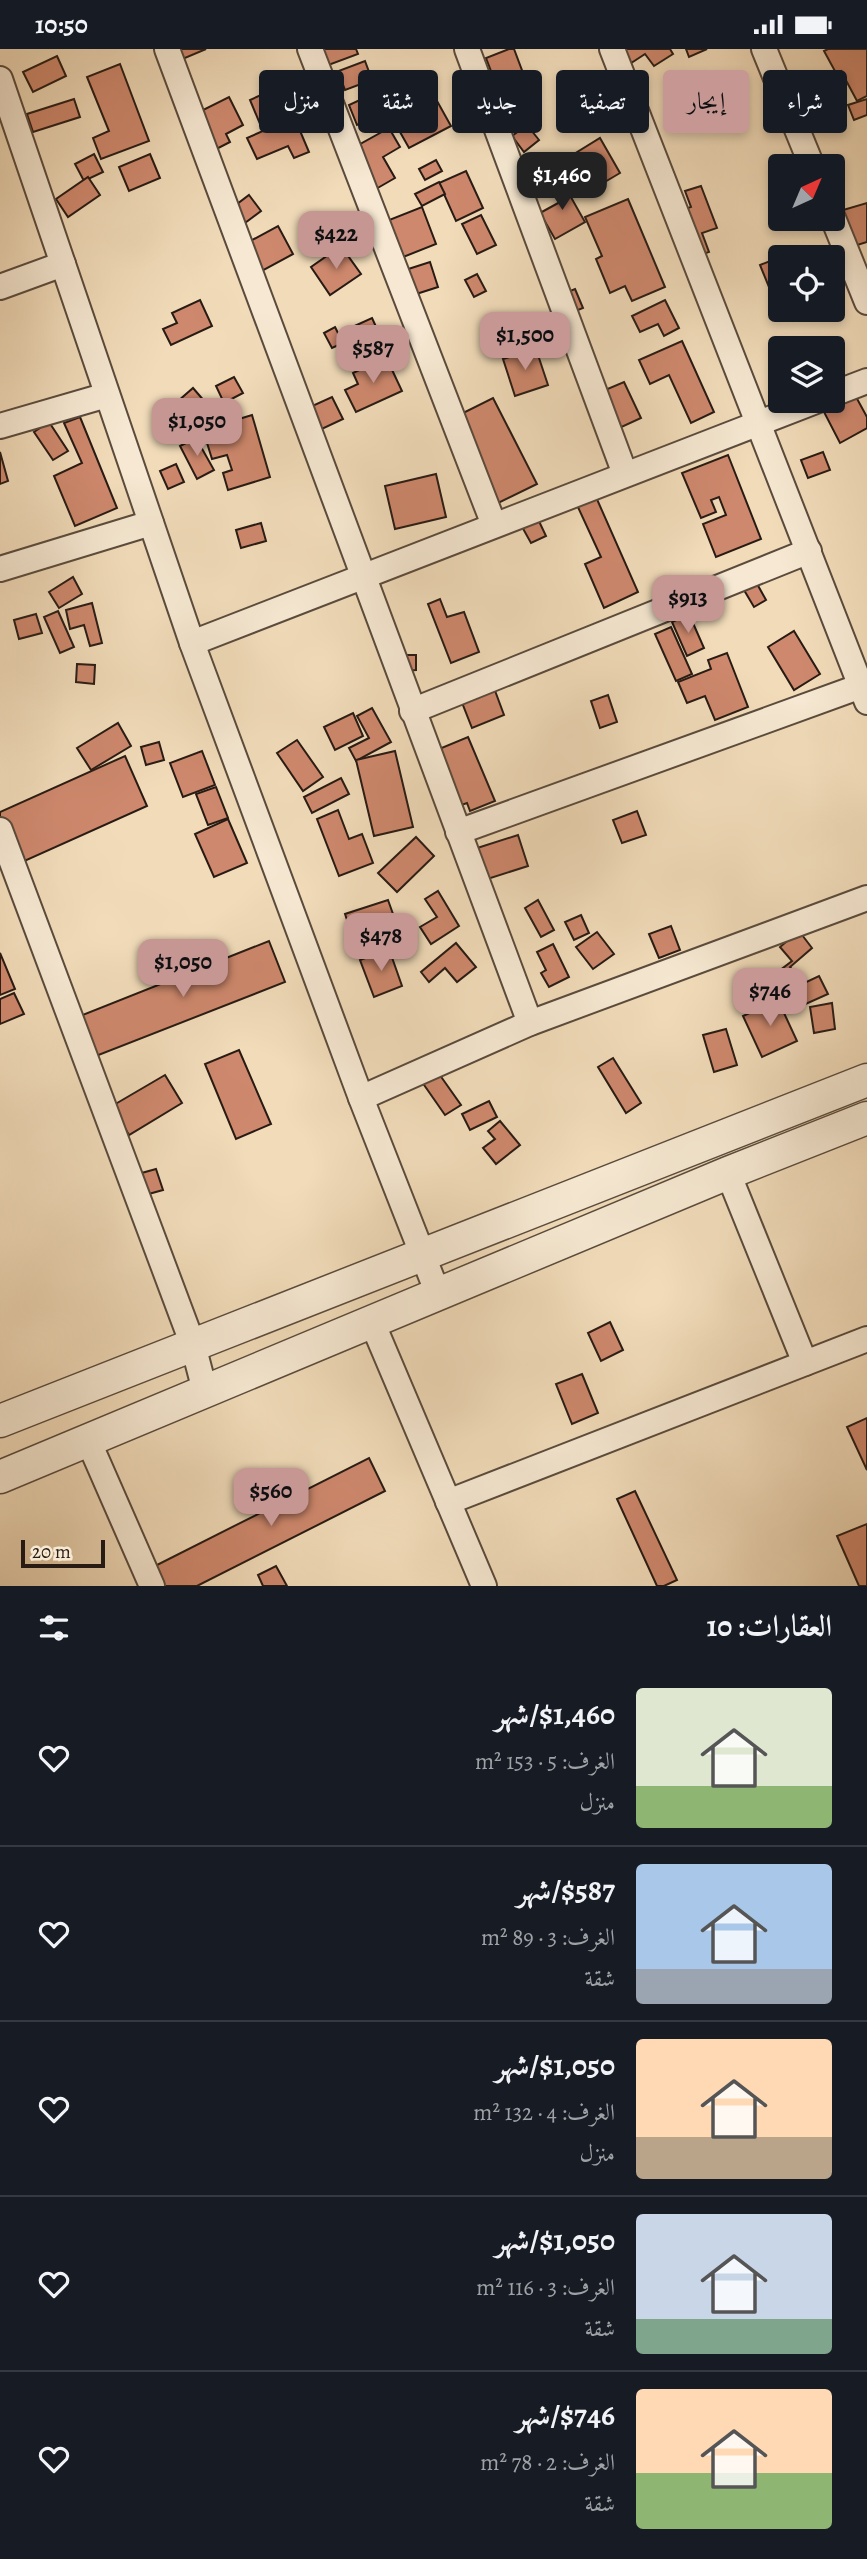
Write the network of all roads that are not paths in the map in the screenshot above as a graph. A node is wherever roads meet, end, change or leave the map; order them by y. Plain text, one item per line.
1 (167, 49) edge
2 (310, 49) edge
3 (467, 49) edge
4 (611, 49) edge
5 (764, 49) edge
6 (0, 79) edge
7 (807, 154) edge
8 (838, 231) edge
9 (63, 264) junction
10 (0, 287) edge
11 (867, 302) edge
12 (867, 381) edge
13 (845, 389) edge
14 (107, 395) junction
15 (785, 413) edge
16 (759, 423) junction
17 (0, 426) edge
18 (625, 474) junction
19 (151, 523) junction
20 (494, 526) junction
21 (808, 551) junction
22 (0, 569) edge
23 (361, 576) junction
24 (191, 643) junction
25 (864, 694) edge
26 (412, 711) junction
27 (0, 830) edge
28 (458, 832) junction
29 (867, 898) edge
30 (530, 1023) junction
31 (867, 1080) edge
32 (361, 1098) junction
33 (867, 1118) edge
34 (728, 1173) junction
35 (424, 1255) junction
36 (438, 1294) junction
37 (372, 1322) junction
38 (867, 1339) edge
39 (193, 1345) junction
40 (805, 1363) junction
41 (205, 1391) junction
42 (0, 1421) edge
43 (88, 1440) junction
44 (0, 1477) edge
45 (448, 1502) junction
46 (152, 1586) edge
47 (484, 1586) edge

1 - 23 street
2 - 20 street
3 - 18 street
4 - 16 street
5 - 7 street
6 - 9 street
8 - 11 street
9 - 10 street
9 - 14 street
12 - 13 street
14 - 17 street
14 - 19 street
15 - 16 street
16 - 18 street
16 - 21 street
18 - 20 street
19 - 22 street
19 - 24 street
20 - 23 street
21 - 25 street
21 - 26 street
23 - 24 street
23 - 26 street
24 - 32 street
25 - 28 street
26 - 28 street
27 - 39 street
28 - 30 street
29 - 30 street
30 - 32 street
31 - 35 street
32 - 35 street
33 - 34 street
34 - 36 street
34 - 40 street
35 - 36 street
35 - 39 street
36 - 37 street
37 - 41 street
37 - 45 street
38 - 40 street
39 - 41 street
39 - 42 street
40 - 45 street
41 - 43 street
43 - 44 street
43 - 46 street
45 - 47 street

